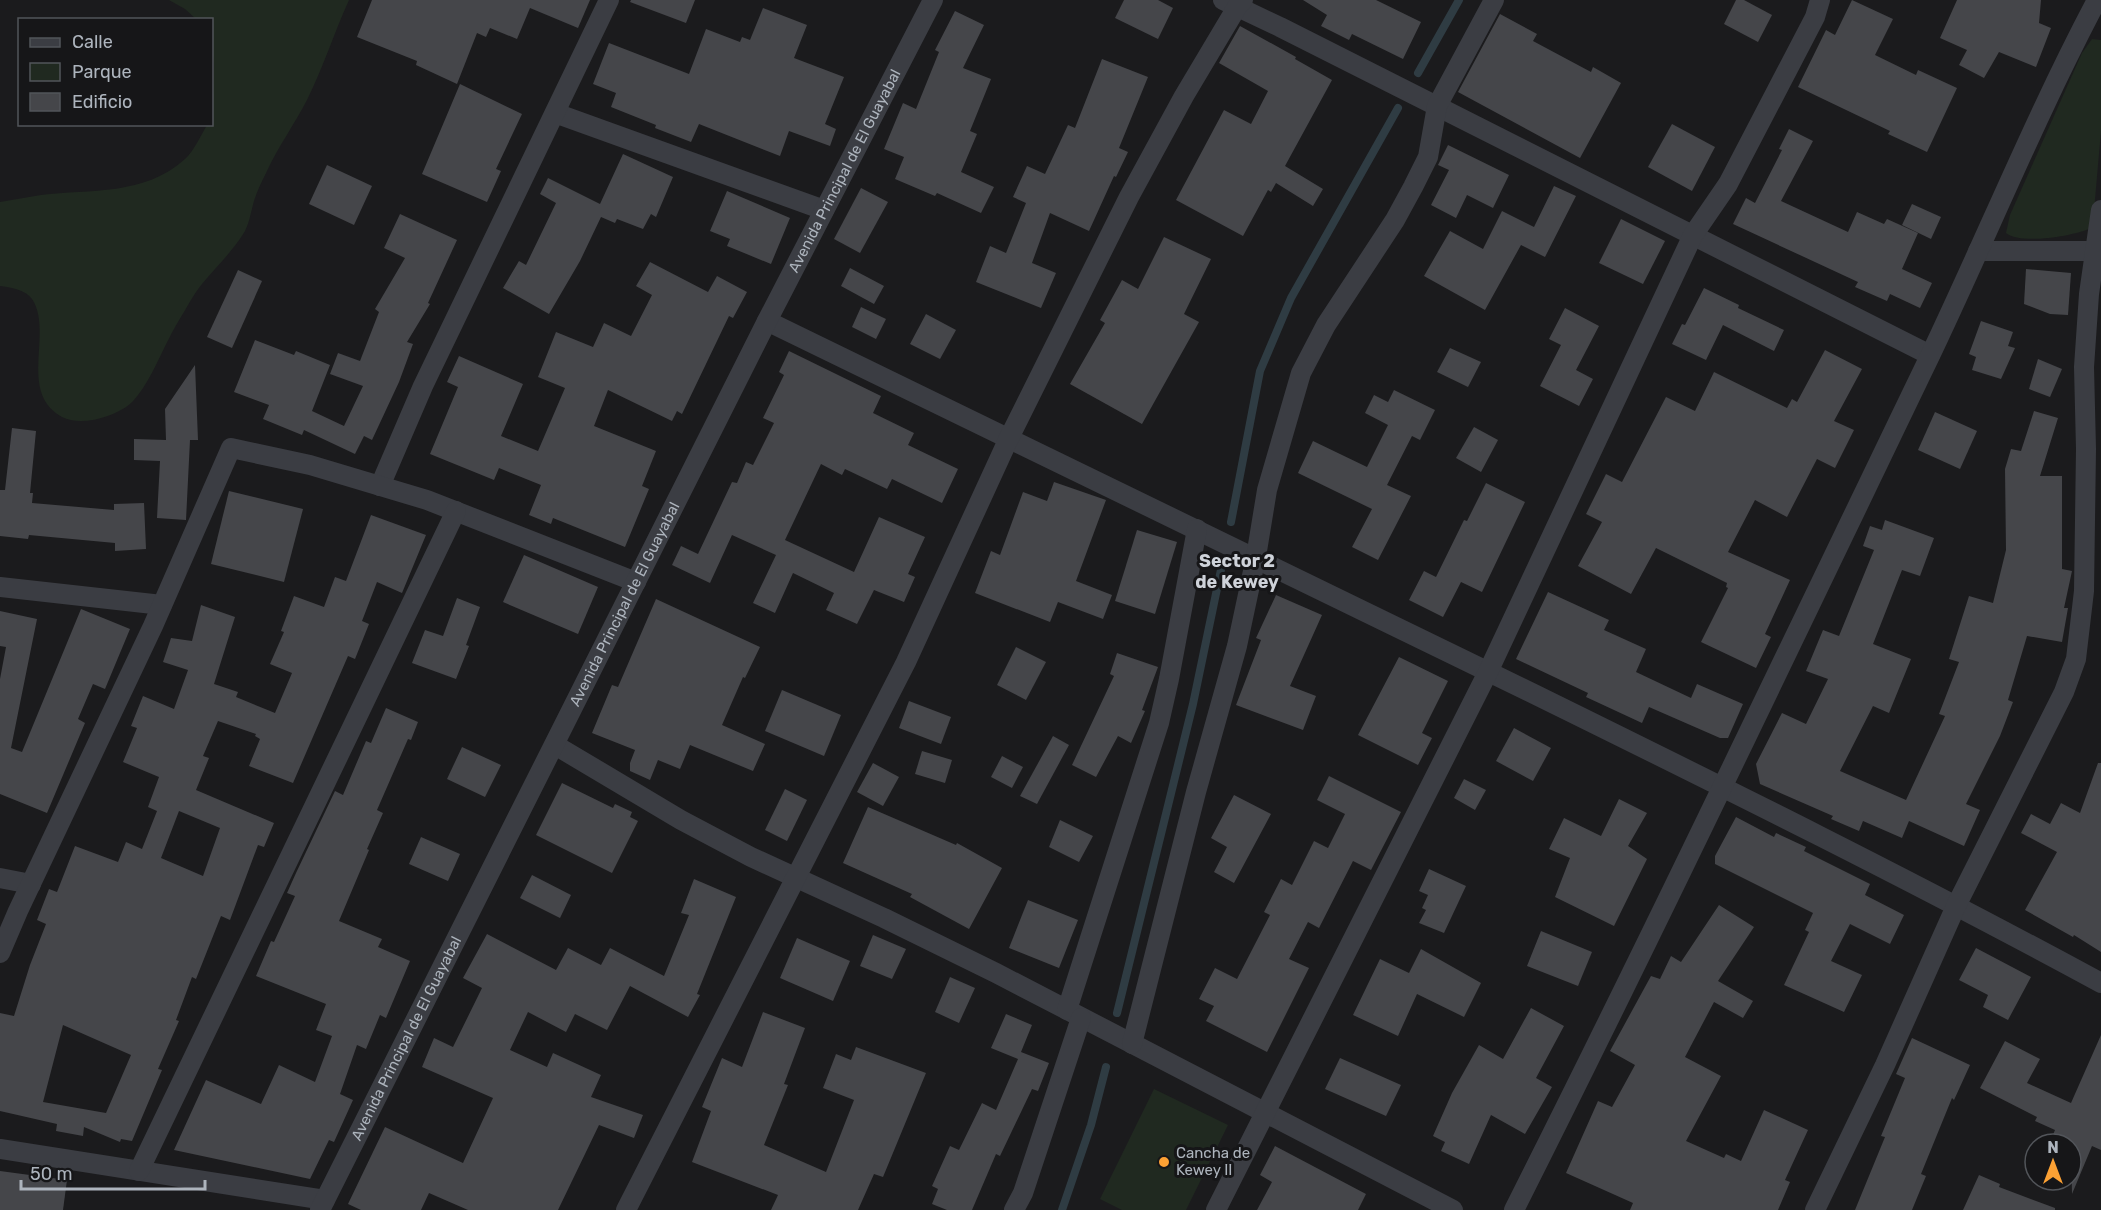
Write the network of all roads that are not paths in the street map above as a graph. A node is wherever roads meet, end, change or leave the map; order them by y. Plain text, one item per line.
1 (609, 0) edge
2 (933, 0) edge
3 (1494, 0) edge
4 (1820, 0) edge
5 (2097, 0) edge
6 (1234, 2) edge
7 (1437, 106) junction
8 (555, 113) junction
9 (824, 210) junction
10 (2101, 210) edge
11 (1693, 236) junction
12 (1978, 250) junction
13 (2096, 250) junction
14 (767, 321) junction
15 (1930, 355) junction
16 (2093, 381) edge
17 (1009, 438) junction
18 (380, 486) junction
19 (456, 511) junction
20 (1197, 529) junction
21 (1256, 557) junction
22 (636, 582) junction
23 (0, 587) edge
24 (162, 605) junction
25 (1488, 672) junction
26 (555, 745) junction
27 (1722, 787) junction
28 (796, 877) junction
29 (0, 878) edge
30 (32, 884) junction
31 (1956, 906) junction
32 (0, 953) edge
33 (2101, 983) edge
34 (1074, 1014) junction
35 (1132, 1044) junction
36 (1266, 1113) junction
37 (0, 1149) edge
38 (139, 1171) junction
39 (323, 1205) edge
40 (626, 1210) edge
41 (1014, 1210) edge
42 (1216, 1210) edge
43 (1454, 1210) edge
44 (1515, 1210) edge
45 (1815, 1210) edge

1 - 8 street
2 - 9 street, Avenida Principal de El Guayabal
3 - 7 street
4 - 11 street
5 - 12 street
6 - 7 street
6 - 17 street
7 - 11 street
7 - 21 street
8 - 9 street
8 - 18 street
9 - 14 street, Avenida Principal de El Guayabal
10 - 13 street
11 - 15 street
11 - 25 street
12 - 13 street
12 - 15 street
13 - 16 street
14 - 17 street
14 - 22 street, Avenida Principal de El Guayabal
15 - 27 street
16 - 31 street
17 - 20 street
17 - 28 street
18 - 19 street
18 - 24 street
19 - 22 street
19 - 38 street
20 - 21 street
20 - 34 street
21 - 25 street
21 - 35 street
22 - 26 street, Avenida Principal de El Guayabal
23 - 24 street
24 - 30 street
25 - 27 street
25 - 36 street
26 - 28 street
26 - 39 street, Avenida Principal de El Guayabal
27 - 31 street
27 - 44 street
28 - 34 street
28 - 40 street
29 - 30 street
30 - 32 street
31 - 33 street
31 - 45 street
34 - 35 street
34 - 41 street
35 - 36 street
36 - 42 street
36 - 43 street
37 - 38 street
38 - 39 street

